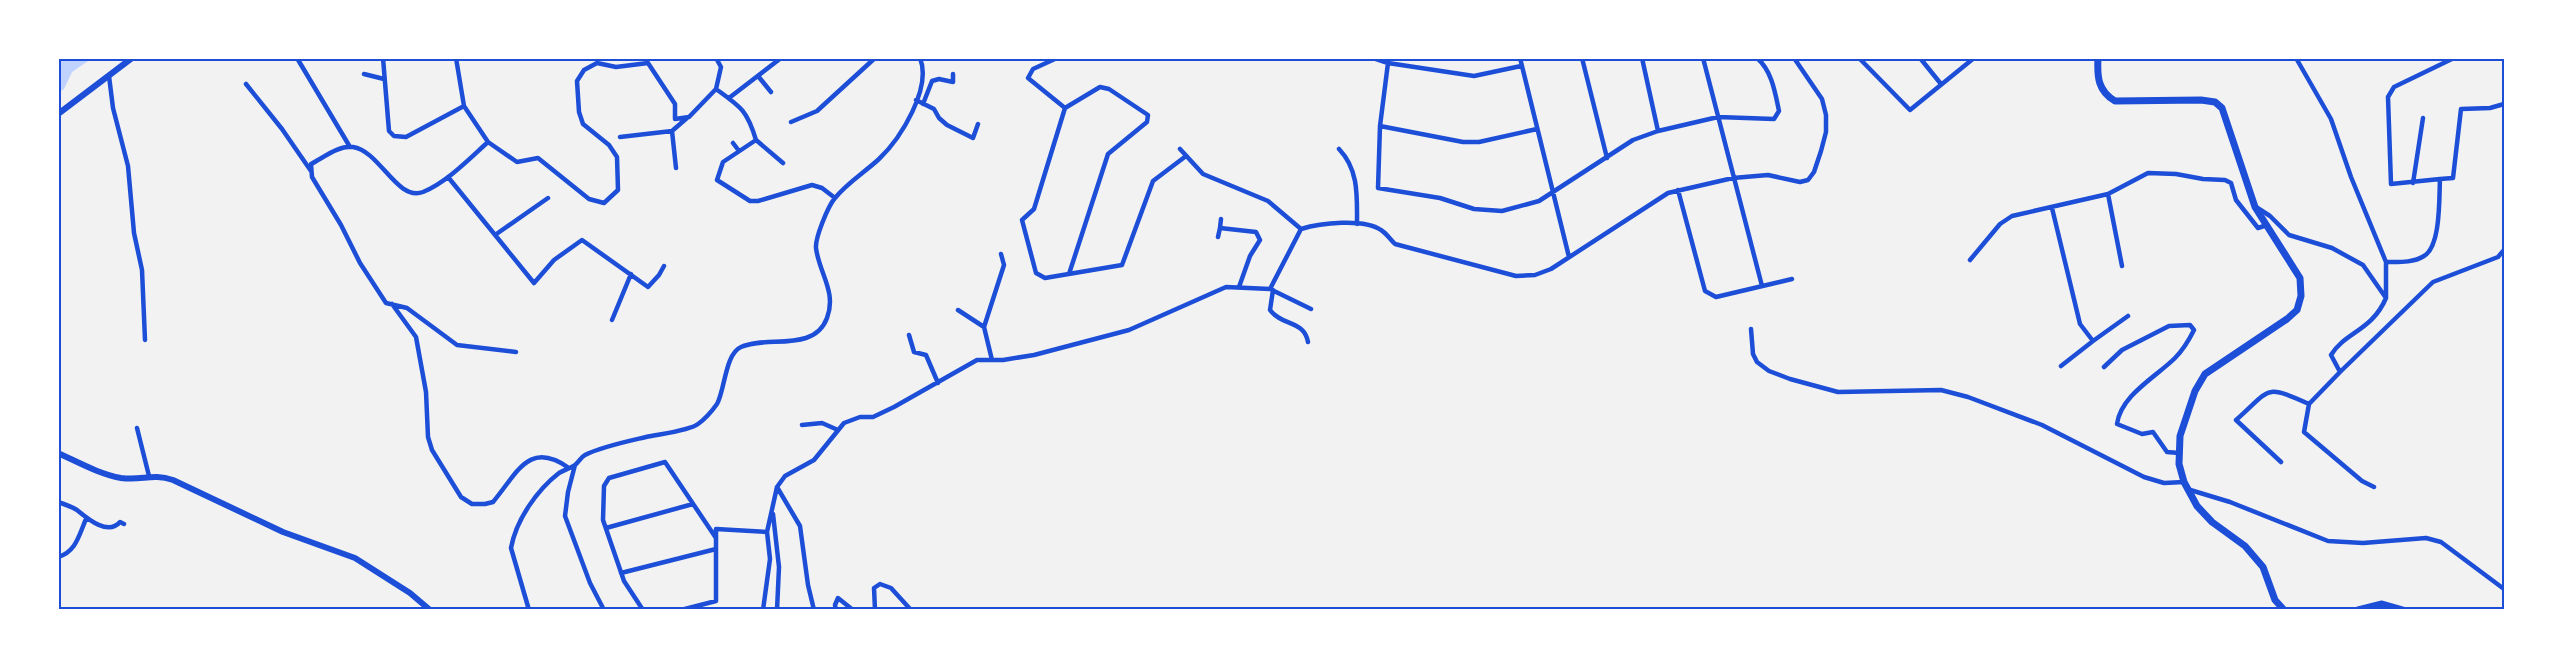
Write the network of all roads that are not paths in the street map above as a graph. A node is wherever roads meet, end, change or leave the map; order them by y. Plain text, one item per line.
1 (132, 58) edge
2 (297, 58) edge
3 (383, 58) edge
4 (456, 58) edge
5 (716, 58) edge
6 (781, 58) edge
7 (874, 58) edge
8 (920, 58) edge
9 (1057, 58) edge
10 (1372, 58) edge
11 (1520, 58) edge
12 (1582, 58) edge
13 (1642, 58) edge
14 (1703, 58) edge
15 (1757, 58) edge
16 (1794, 58) edge
17 (1859, 58) edge
18 (1920, 58) edge
19 (1974, 58) edge
20 (2098, 58) edge
21 (2296, 58) edge
22 (2454, 58) edge
23 (1388, 63) junction
24 (1521, 66) junction
25 (364, 74) dead end
26 (953, 74) dead end
27 (109, 76) junction
28 (758, 76) junction
29 (384, 79) junction
30 (246, 84) dead end
31 (1941, 84) junction
32 (716, 89) junction
33 (771, 92) dead end
34 (729, 98) junction
35 (916, 100) junction
36 (923, 104) junction
37 (2505, 104) edge
38 (464, 106) junction
39 (1065, 108) junction
40 (58, 114) edge
41 (690, 117) junction
42 (1718, 117) junction
43 (2423, 118) dead end
44 (791, 122) dead end
45 (978, 124) dead end
46 (1380, 126) junction
47 (1537, 129) junction
48 (1658, 130) junction
49 (672, 131) junction
50 (620, 138) dead end
51 (756, 140) junction
52 (488, 142) junction
53 (733, 143) dead end
54 (350, 147) junction
55 (1180, 149) dead end
56 (1339, 149) dead end
57 (739, 151) junction
58 (1186, 156) junction
59 (1607, 158) junction
60 (783, 163) dead end
61 (676, 168) dead end
62 (311, 172) junction
63 (448, 177) junction
64 (1733, 178) junction
65 (2440, 179) junction
66 (2413, 183) junction
67 (1678, 190) junction
68 (1553, 192) junction
69 (2108, 194) junction
70 (548, 198) dead end
71 (834, 198) junction
72 (2255, 207) junction
73 (2052, 208) junction
74 (1221, 219) dead end
75 (1357, 224) junction
76 (2267, 225) junction
77 (1220, 228) junction
78 (1301, 229) junction
79 (495, 236) junction
80 (1218, 237) dead end
81 (2505, 250) edge
82 (1000, 254) dead end
83 (1569, 257) junction
84 (1970, 260) dead end
85 (2386, 262) junction
86 (664, 266) dead end
87 (2122, 266) dead end
88 (631, 274) junction
89 (1069, 274) junction
90 (1792, 279) dead end
91 (1762, 286) junction
92 (1239, 287) junction
93 (1271, 289) junction
94 (2386, 298) junction
95 (392, 304) junction
96 (1311, 309) dead end
97 (958, 310) dead end
98 (2128, 316) dead end
99 (612, 320) dead end
100 (984, 327) junction
101 (1751, 329) dead end
102 (909, 335) dead end
103 (145, 340) dead end
104 (2093, 341) junction
105 (1308, 342) dead end
106 (516, 352) dead end
107 (992, 360) junction
108 (2061, 366) dead end
109 (2104, 367) dead end
110 (2340, 372) junction
111 (938, 383) junction
112 (2309, 404) junction
113 (802, 425) dead end
114 (137, 428) dead end
115 (838, 430) junction
116 (58, 453) edge
117 (2179, 453) junction
118 (2281, 462) dead end
119 (575, 465) junction
120 (569, 468) junction
121 (149, 476) junction
122 (2186, 486) junction
123 (2374, 487) dead end
124 (777, 488) junction
125 (58, 502) edge
126 (693, 504) junction
127 (773, 511) junction
128 (86, 519) junction
129 (124, 524) dead end
130 (606, 528) junction
131 (767, 532) junction
132 (716, 538) junction
133 (716, 549) junction
134 (58, 556) edge
135 (621, 573) junction
136 (2505, 589) edge
137 (430, 609) edge
138 (529, 609) edge
139 (604, 609) edge
140 (643, 609) edge
141 (681, 609) edge
142 (763, 609) edge
143 (777, 609) edge
144 (814, 609) edge
145 (836, 609) edge
146 (853, 609) edge
147 (875, 609) edge
148 (911, 609) edge
149 (2284, 609) edge
150 (2358, 609) edge
151 (2403, 609) edge

1 - 27 street
2 - 54 street
3 - 29 street
4 - 38 street
5 - 32 street
6 - 28 street
7 - 44 street
8 - 35 street
9 - 39 street
10 - 23 street
11 - 24 street
12 - 59 street
13 - 48 street
14 - 42 street
15 - 42 street
16 - 64 street
17 - 31 street
18 - 31 street
19 - 31 street
20 - 72 main road
21 - 85 street
22 - 66 street
23 - 24 street
23 - 46 street
24 - 47 street
25 - 29 street
26 - 36 street
27 - 40 street
27 - 103 street
28 - 33 street
28 - 34 street
29 - 38 street
30 - 62 street
32 - 34 street
32 - 41 street
34 - 51 street
35 - 36 street
35 - 71 street
36 - 45 street
37 - 65 street
38 - 52 street
39 - 89 street
39 - 89 street
41 - 49 street
41 - 52 street
42 - 48 street
42 - 64 street
43 - 66 street
46 - 47 street
46 - 68 street
47 - 68 street
48 - 59 street
49 - 50 street
49 - 61 street
51 - 57 street
51 - 60 street
52 - 63 street
53 - 57 street
54 - 62 street
54 - 63 street
55 - 58 street
56 - 75 street
57 - 71 street
58 - 78 street
58 - 89 street
59 - 68 street
62 - 95 street
63 - 79 street
64 - 67 street
64 - 91 street
65 - 66 street
65 - 85 street
67 - 83 street
67 - 91 street
68 - 83 street
69 - 73 street
69 - 76 street
69 - 87 street
70 - 79 street
71 - 119 street
72 - 76 main road
72 - 94 street
73 - 84 street
73 - 104 street
74 - 77 street
75 - 78 street
75 - 83 street
76 - 117 main road
77 - 80 street
77 - 92 street
78 - 93 street
79 - 88 street
81 - 110 street
82 - 100 street
85 - 94 street
86 - 88 street
88 - 99 street
90 - 91 street
92 - 93 street
92 - 107 street
93 - 96 street
93 - 105 street
94 - 110 street
95 - 106 street
95 - 120 street
97 - 100 street
98 - 104 street
100 - 107 street
101 - 122 street
102 - 111 street
104 - 108 street
107 - 111 street
109 - 117 street
110 - 112 street
111 - 115 street
112 - 118 street
112 - 123 street
113 - 115 street
114 - 121 street
115 - 124 street
116 - 121 street
117 - 122 main road
119 - 120 street
119 - 139 street
120 - 138 street
121 - 137 street
122 - 136 street
122 - 149 main road
124 - 127 street
124 - 144 street
125 - 128 street
126 - 130 street
126 - 130 street
126 - 132 street
127 - 131 street
127 - 143 street
128 - 129 street
128 - 134 street
130 - 135 street
131 - 132 street
131 - 142 street
132 - 133 street
133 - 135 street
133 - 141 street
135 - 140 street
145 - 146 street
147 - 148 street
150 - 151 main road

